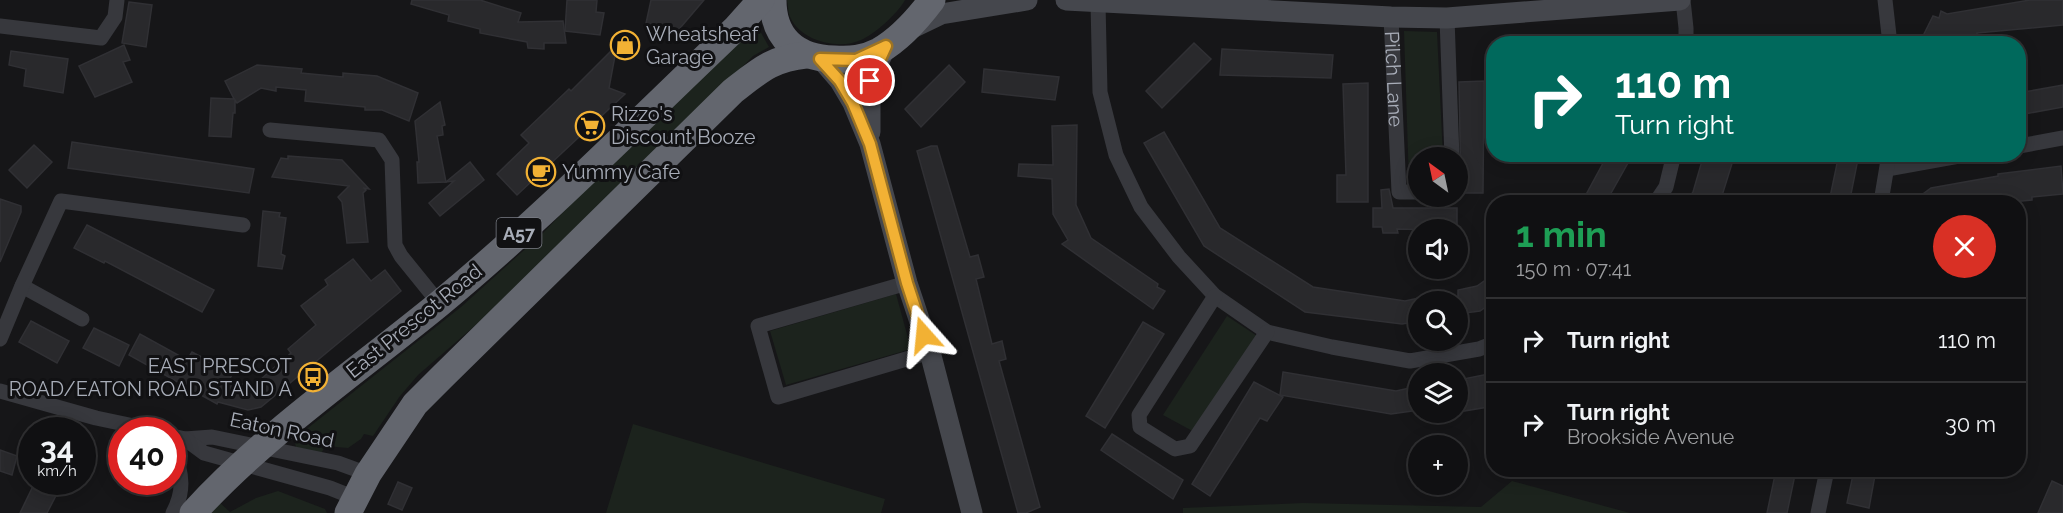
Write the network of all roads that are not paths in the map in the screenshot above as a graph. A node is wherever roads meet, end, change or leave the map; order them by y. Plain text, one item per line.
1 (117, 0) edge
2 (761, 0) edge
3 (773, 0) edge
4 (932, 0) edge
5 (1027, 0) edge
6 (1066, 0) edge
7 (1682, 0) edge
8 (1885, 0) edge
9 (1098, 3) junction
10 (1391, 17) junction
11 (1447, 18) junction
12 (0, 26) edge
13 (1686, 36) edge
14 (1889, 36) edge
15 (895, 39) junction
16 (813, 57) junction
17 (270, 130) dead end
18 (2063, 138) edge
19 (870, 144) junction
20 (2026, 145) edge
21 (1452, 147) edge
22 (1672, 162) edge
23 (1888, 162) edge
24 (1408, 192) edge
25 (1661, 195) edge
26 (1882, 195) edge
27 (243, 225) dead end
28 (907, 283) junction
29 (22, 286) junction
30 (1215, 297) junction
31 (440, 303) junction
32 (82, 319) dead end
33 (1267, 332) junction
34 (0, 339) edge
35 (1486, 346) edge
36 (930, 352) junction
37 (0, 391) edge
38 (108, 421) edge
39 (186, 437) edge
40 (186, 441) edge
41 (251, 456) junction
42 (368, 474) junction
43 (1826, 477) edge
44 (180, 495) edge
45 (352, 505) edge
46 (173, 513) edge
47 (193, 513) edge
48 (972, 513) edge
49 (1818, 513) edge

1 - 12 street
2 - 31 highway, East Prescot Road / A57
3 - 16 highway
4 - 15 highway, A57
5 - 15 street
6 - 9 street, Pilch Lane
7 - 11 street, Pilch Lane
7 - 13 street
8 - 14 street
9 - 10 street, Pilch Lane
9 - 30 street
10 - 11 street, Pilch Lane
10 - 24 street, Pilch Lane
11 - 21 street
15 - 16 highway, A57
15 - 19 street
16 - 19 street
16 - 42 highway, A57
17 - 31 street
18 - 20 street
19 - 28 street
22 - 25 street
23 - 26 street
27 - 29 street
28 - 36 street
28 - 36 street
29 - 32 street
29 - 34 street
30 - 33 street
30 - 33 street
31 - 41 highway, East Prescot Road / A57
33 - 35 street
36 - 48 street
37 - 38 street
39 - 41 street, Eaton Road
40 - 41 street, Eaton Road
41 - 42 street, Eaton Road
41 - 45 street, Eaton Road
41 - 47 highway, East Prescot Road / A57
42 - 45 highway, A57
43 - 49 street
44 - 46 street

